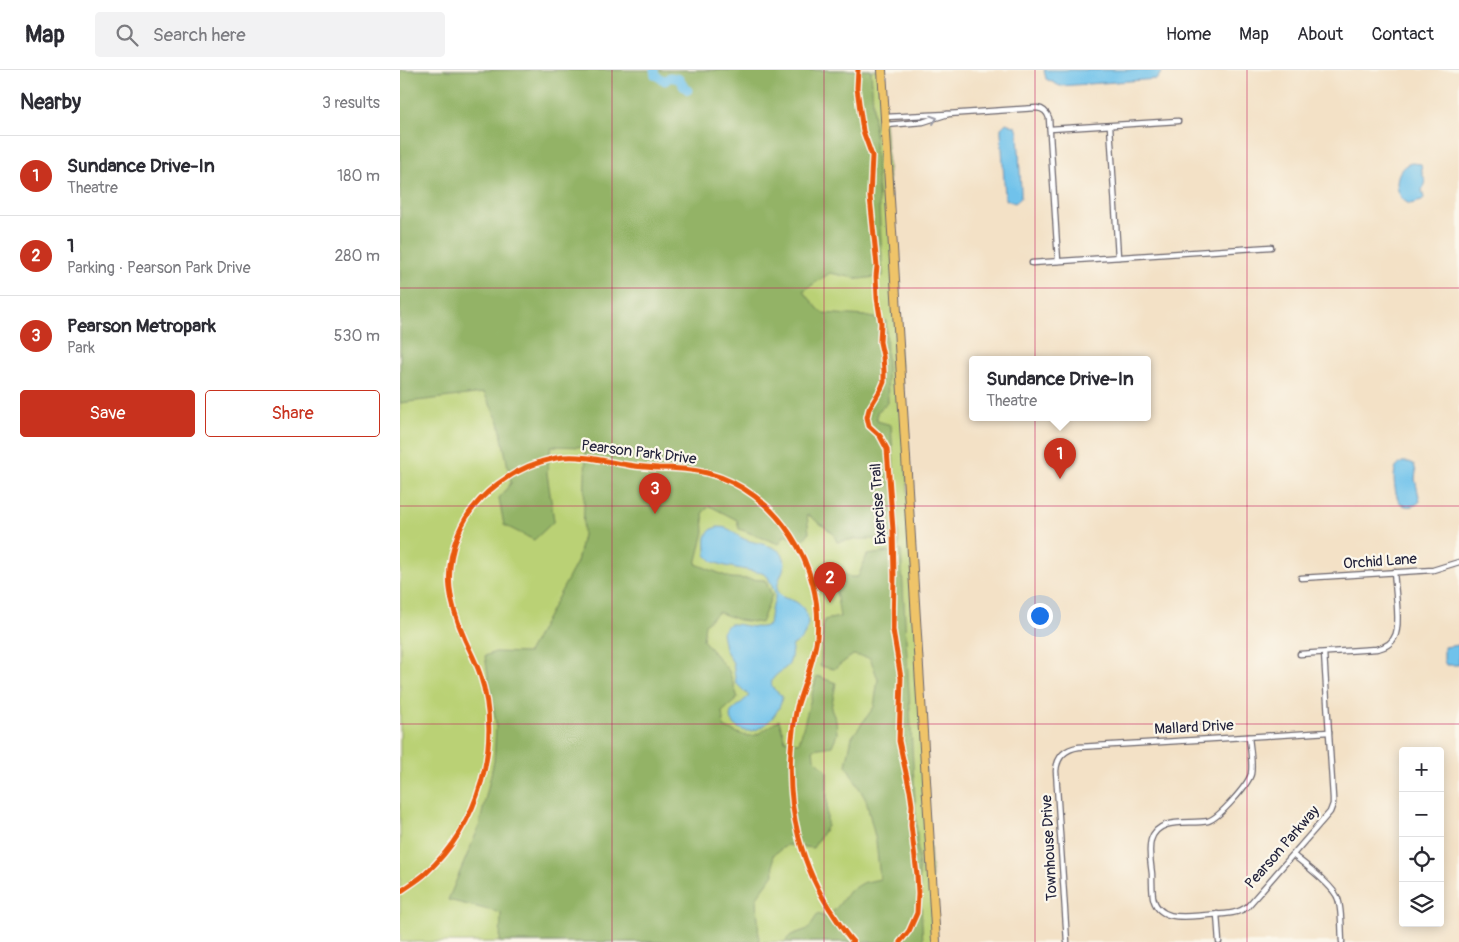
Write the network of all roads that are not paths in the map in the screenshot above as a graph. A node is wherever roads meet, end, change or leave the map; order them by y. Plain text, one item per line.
1 (882, 70) edge
2 (948, 114) junction
3 (885, 121) junction
4 (1178, 121) dead end
5 (1110, 126) junction
6 (1050, 129) junction
7 (1271, 247) dead end
8 (1118, 257) junction
9 (1058, 261) junction
10 (1032, 263) dead end
11 (1459, 562) edge
12 (1394, 572) junction
13 (1301, 578) dead end
14 (1324, 652) junction
15 (1300, 654) dead end
16 (1329, 732) junction
17 (1250, 737) junction
18 (1063, 754) joint
19 (1293, 855) junction
20 (400, 892) edge
21 (1217, 914) junction
22 (853, 942) edge
23 (936, 942) edge
24 (1067, 942) edge
25 (1219, 942) edge
26 (1342, 942) edge

1 - 3 highway
2 - 3 street
3 -> 2 street
2 - 6 street
3 - 23 highway
4 - 5 street
5 - 6 street
5 - 8 street
6 - 9 street
7 - 8 street
8 - 9 street
9 - 10 street
11 - 12 street, Orchid Lane
12 - 13 street, Orchid Lane
12 - 14 street
14 - 15 street
14 - 16 street, Pearson Parkway
16 - 17 street, Mallard Drive
16 - 19 street, Pearson Parkway
17 - 18 street, Mallard Drive
17 - 21 street, Pearson Parkway
18 - 24 street, Townhouse Drive
19 - 21 street, Pearson Parkway
19 - 26 street
20 - 22 street, Pearson Park Drive
21 - 25 street

